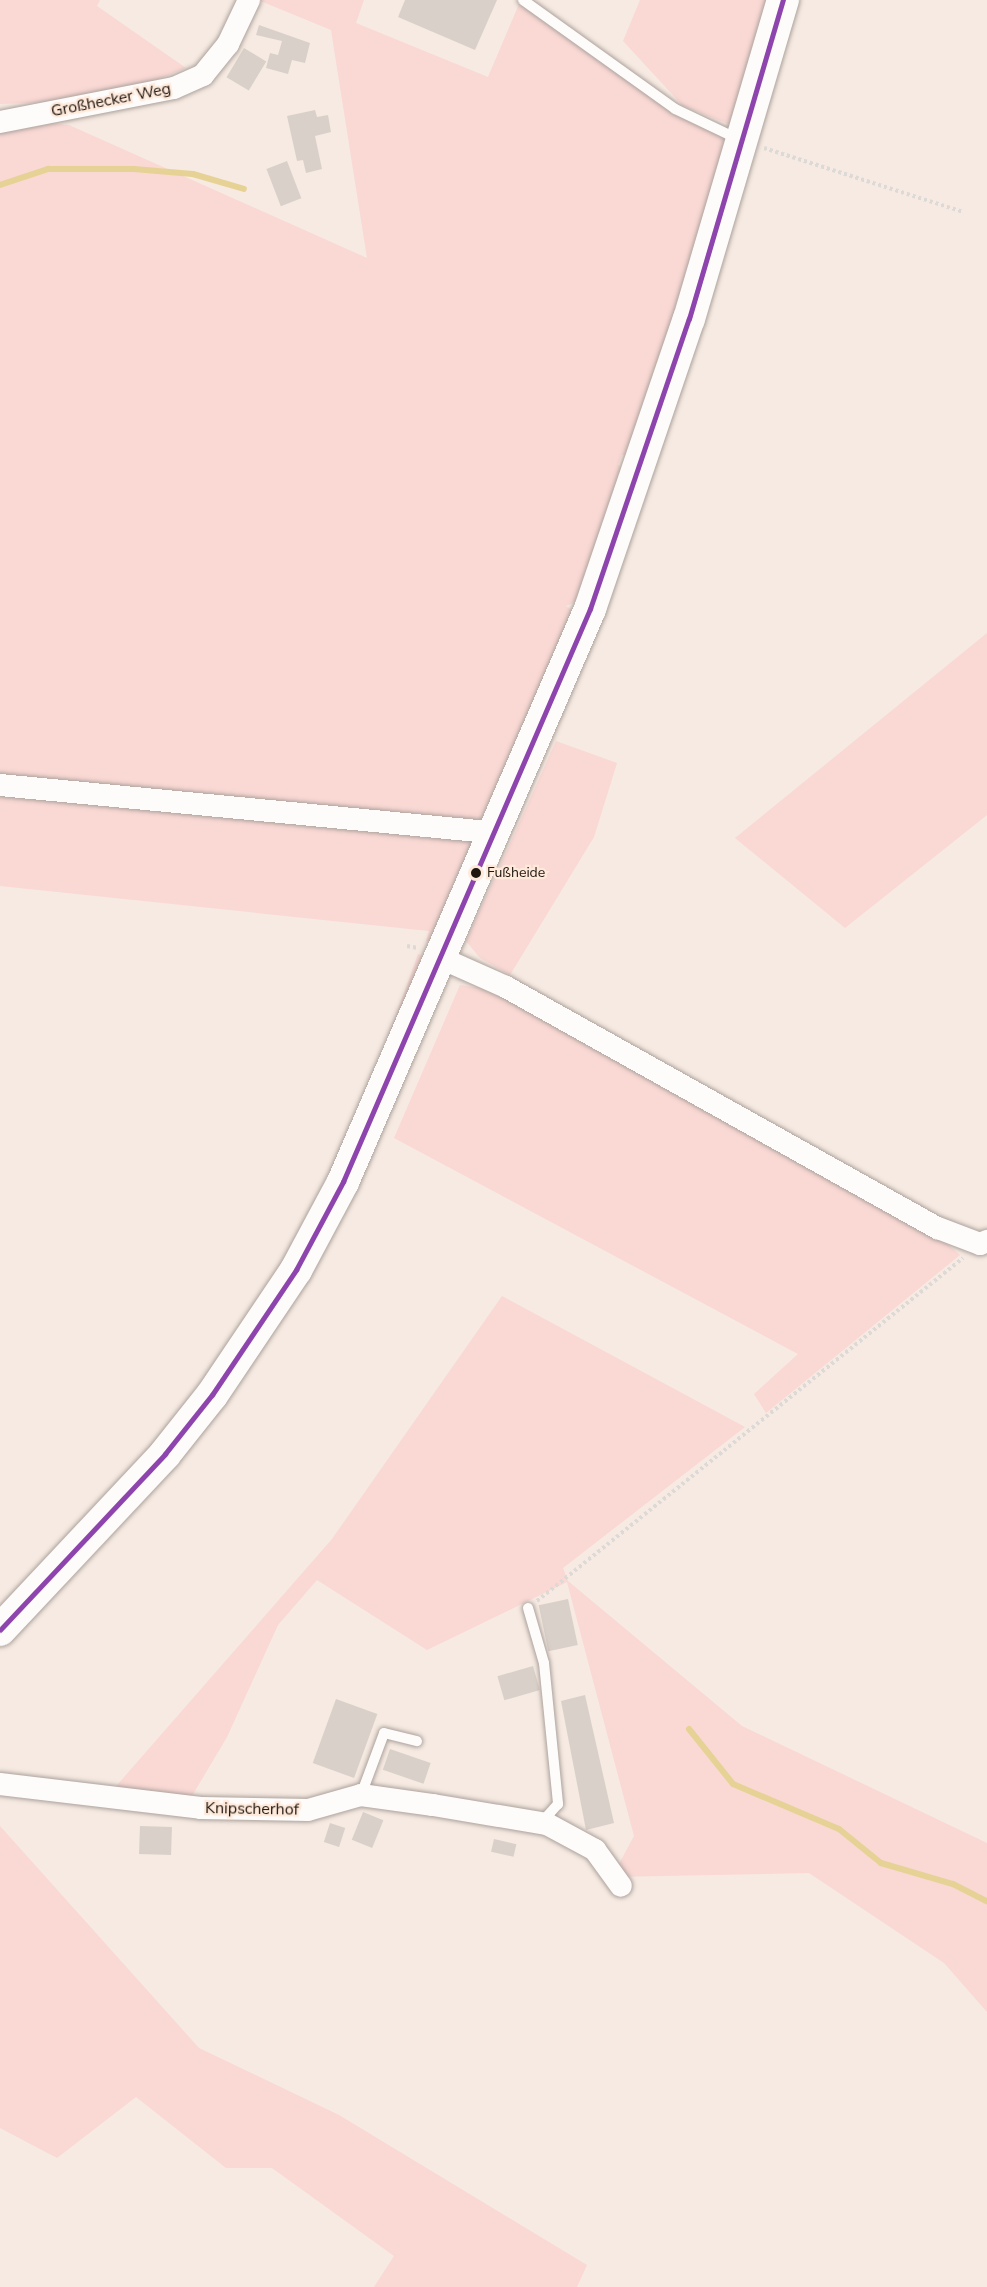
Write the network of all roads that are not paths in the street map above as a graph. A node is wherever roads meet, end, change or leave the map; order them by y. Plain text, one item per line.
1 (249, 0) edge
2 (523, 0) edge
3 (783, 0) edge
4 (0, 122) edge
5 (741, 140) junction
6 (0, 786) edge
7 (497, 834) junction
8 (443, 959) junction
9 (984, 1243) edge
10 (528, 1608) road end
11 (0, 1630) edge
12 (417, 1741) dead end
13 (0, 1784) edge
14 (361, 1796) junction
15 (541, 1823) junction
16 (621, 1886) dead end

1 - 4 street, Großhecker Weg
2 - 5 lane
3 - 5 street
5 - 7 street
6 - 7 street
7 - 8 street
8 - 9 street
8 - 11 street
10 - 15 lane
12 - 14 lane
13 - 14 street, Knipscherhof
14 - 15 street, Knipscherhof
15 - 16 street, Knipscherhof

